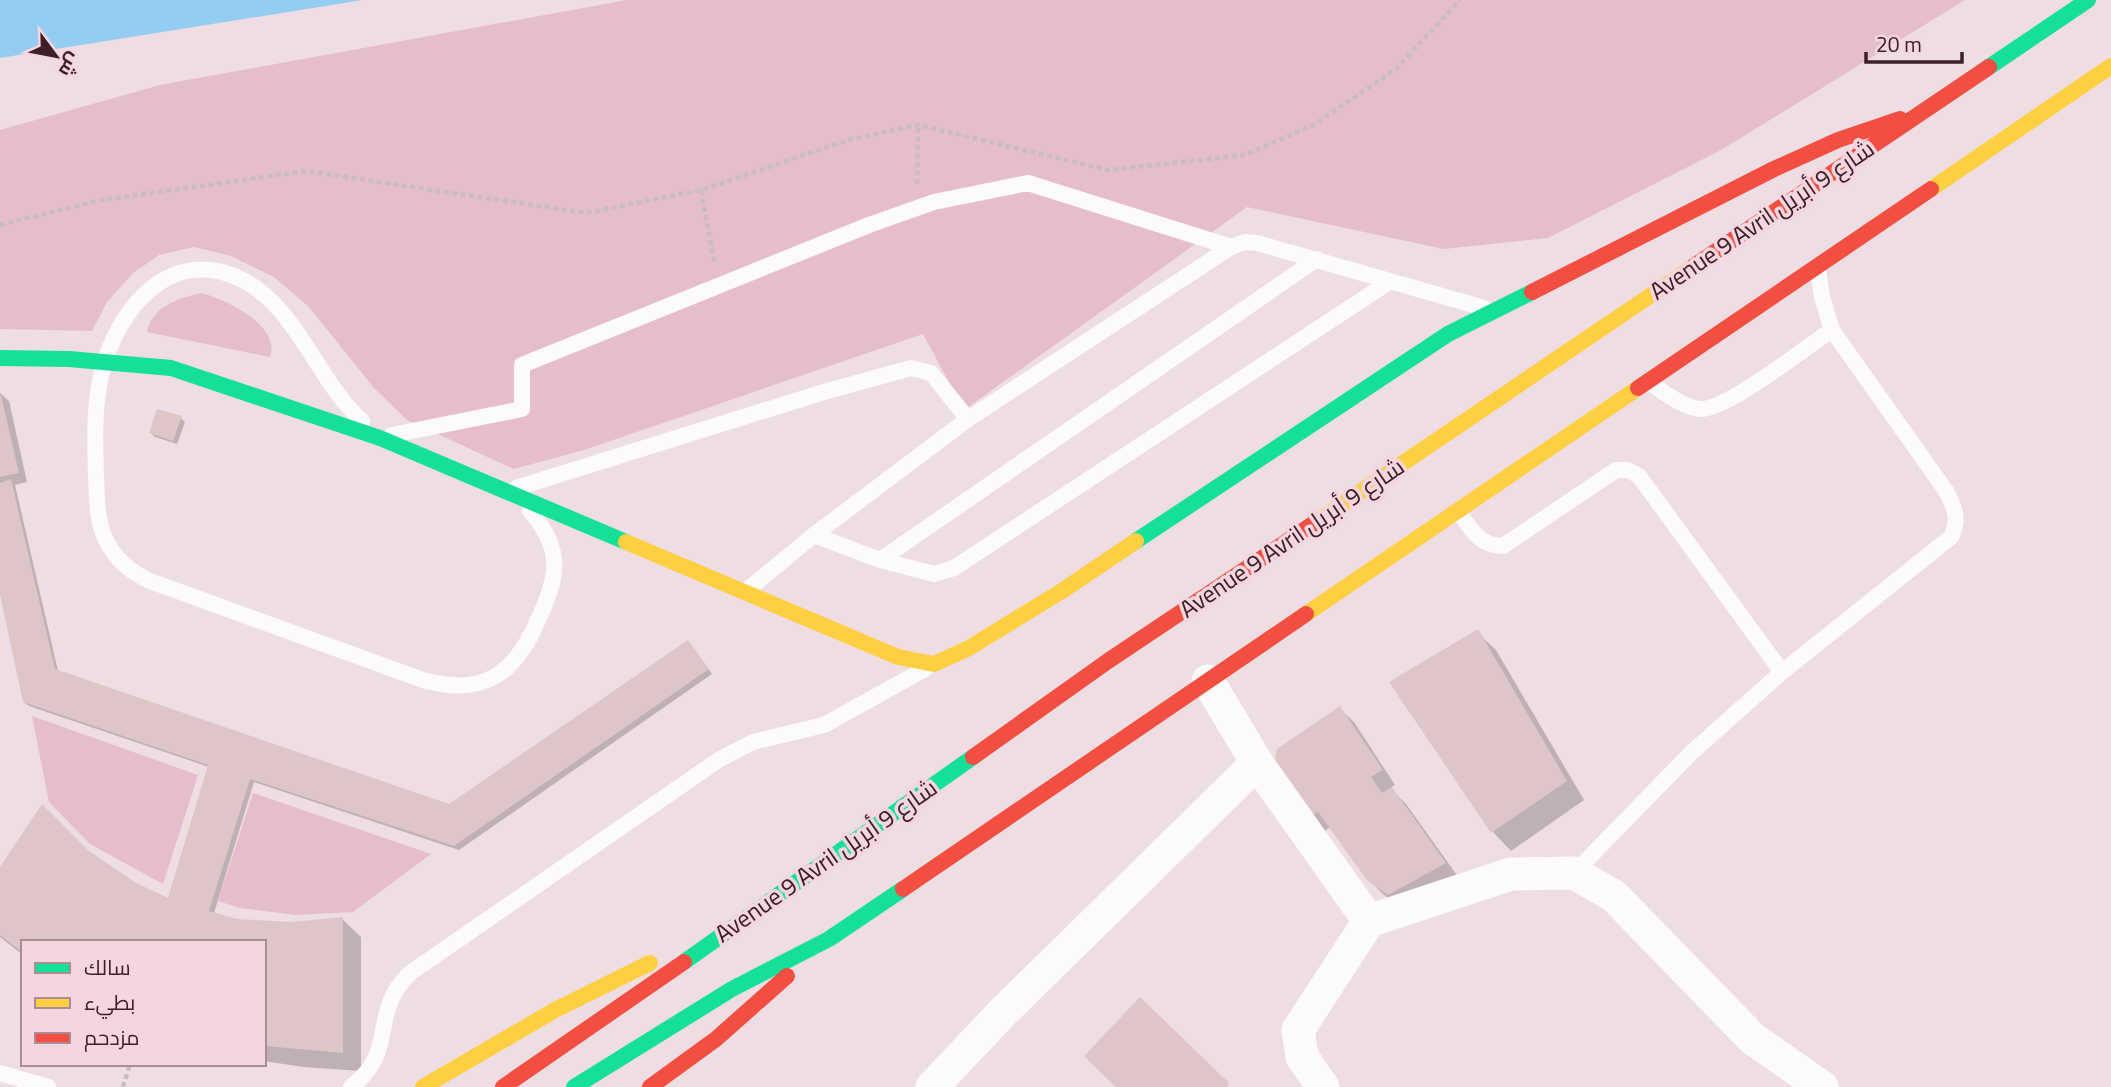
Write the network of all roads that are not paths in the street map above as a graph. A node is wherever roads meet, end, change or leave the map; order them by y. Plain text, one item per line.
1 (2088, 0) edge
2 (2111, 66) edge
3 (1922, 111) junction
4 (1231, 247) junction
5 (1317, 259) junction
6 (1818, 267) junction
7 (1389, 282) junction
8 (1492, 311) junction
9 (1832, 330) junction
10 (0, 358) edge
11 (104, 361) junction
12 (1648, 382) junction
13 (968, 419) junction
14 (380, 438) junction
15 (507, 491) junction
16 (1458, 511) junction
17 (814, 535) junction
18 (880, 560) junction
19 (744, 593) junction
20 (933, 664) junction
21 (1782, 672) junction
22 (1208, 681) junction
23 (1257, 763) junction
24 (1574, 873) junction
25 (758, 909) junction
26 (1369, 921) junction
27 (829, 939) junction
28 (0, 1073) edge
29 (48, 1087) edge
30 (351, 1087) edge
31 (423, 1087) edge
32 (503, 1087) edge
33 (574, 1087) edge
34 (650, 1087) edge
35 (932, 1087) edge
36 (1323, 1087) edge
37 (1822, 1087) edge

1 - 3 main road, Avenue 9 Avril شارع 9 أبريل
2 - 6 main road
3 - 8 main road
3 - 25 main road, Avenue 9 Avril شارع 9 أبريل
4 - 5 lane
4 - 13 lane
4 - 14 lane
5 - 7 lane
5 - 18 lane
6 - 9 lane
6 - 12 main road
7 - 8 lane
7 - 18 lane
8 - 20 main road
9 - 12 lane
9 - 21 lane
10 - 11 main road
11 - 14 main road
11 - 14 lane
11 - 15 lane
12 - 16 main road
13 - 15 lane
13 - 17 lane
14 - 15 main road
15 - 19 main road
16 - 21 lane
16 - 22 main road
17 - 18 lane
17 - 19 lane
19 - 20 main road
20 - 30 lane
21 - 24 lane
22 - 23 street
22 - 27 main road
23 - 26 street
23 - 35 street
24 - 26 street
24 - 37 street
25 - 31 main road
25 - 32 main road, Avenue 9 Avril شارع 9 أبريل
26 - 36 street
27 - 33 main road
27 - 34 main road
28 - 29 lane

